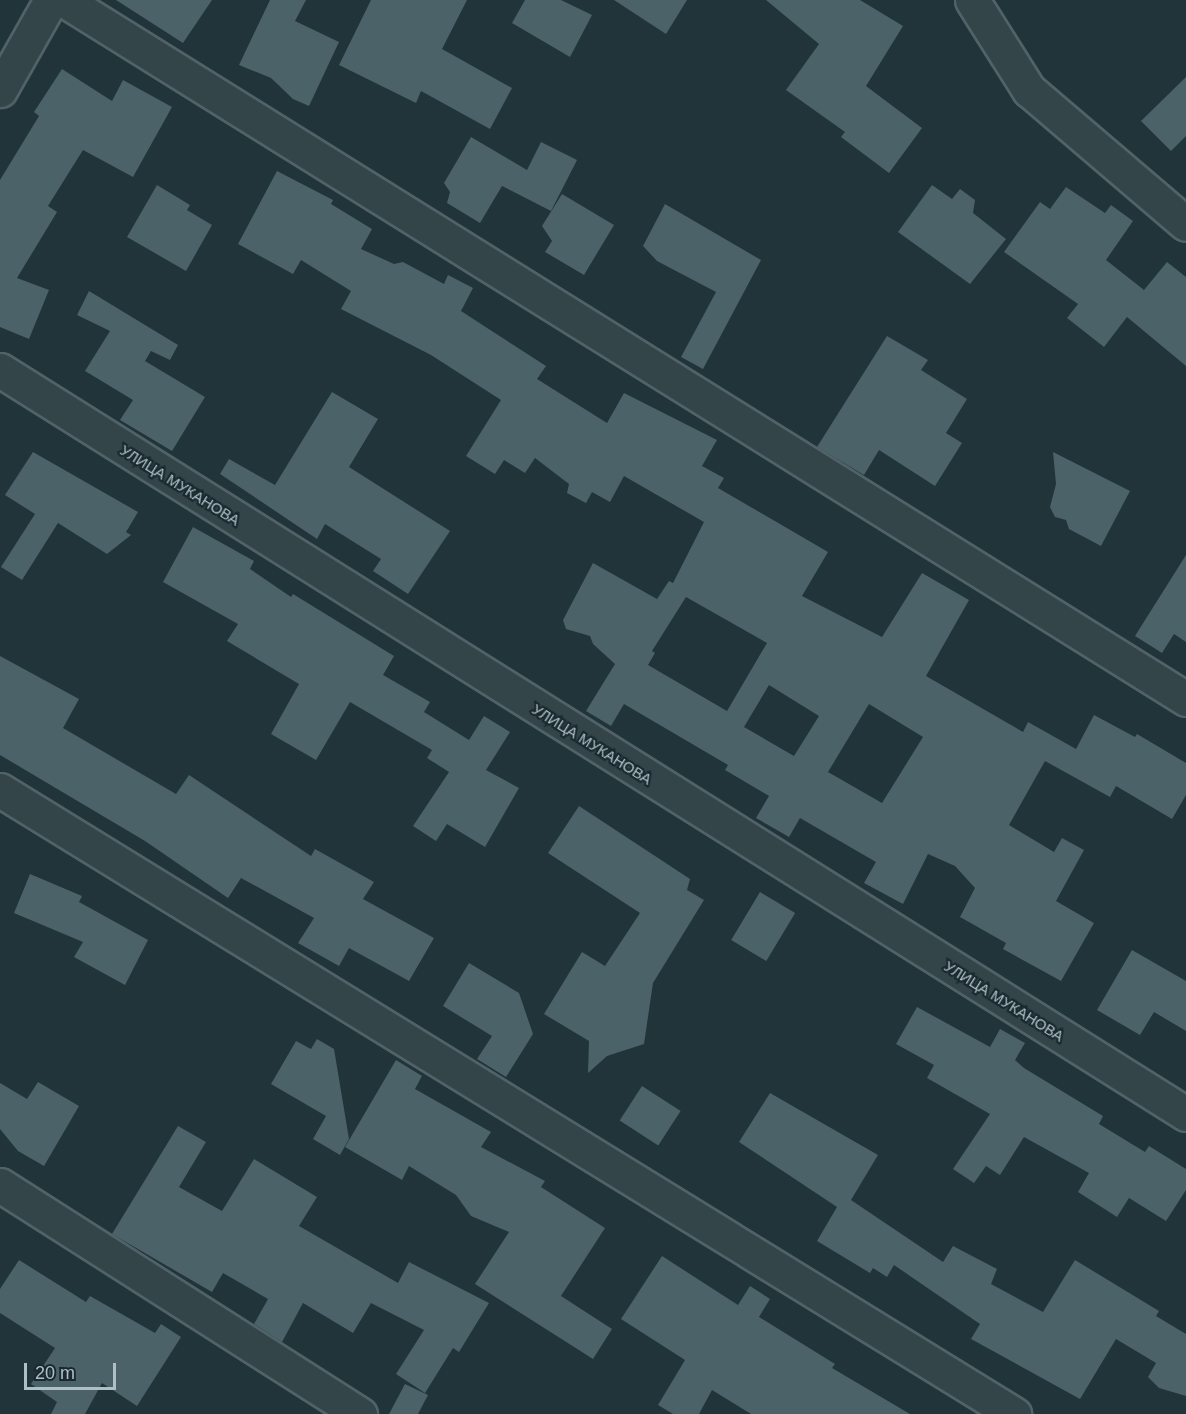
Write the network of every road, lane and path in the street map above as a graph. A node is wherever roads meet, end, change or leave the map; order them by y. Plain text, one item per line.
1 (51, 0) edge
2 (64, 0) edge
3 (972, 0) edge
4 (0, 90) edge
5 (1186, 224) edge
6 (0, 370) edge
7 (1186, 699) edge
8 (0, 790) edge
9 (1186, 1114) edge
10 (0, 1185) edge
11 (360, 1414) edge
12 (1014, 1414) edge

1 - 4 street
2 - 7 street
3 - 5 street
6 - 9 street, УЛИЦА МУКАНОВА
8 - 12 street
10 - 11 street

